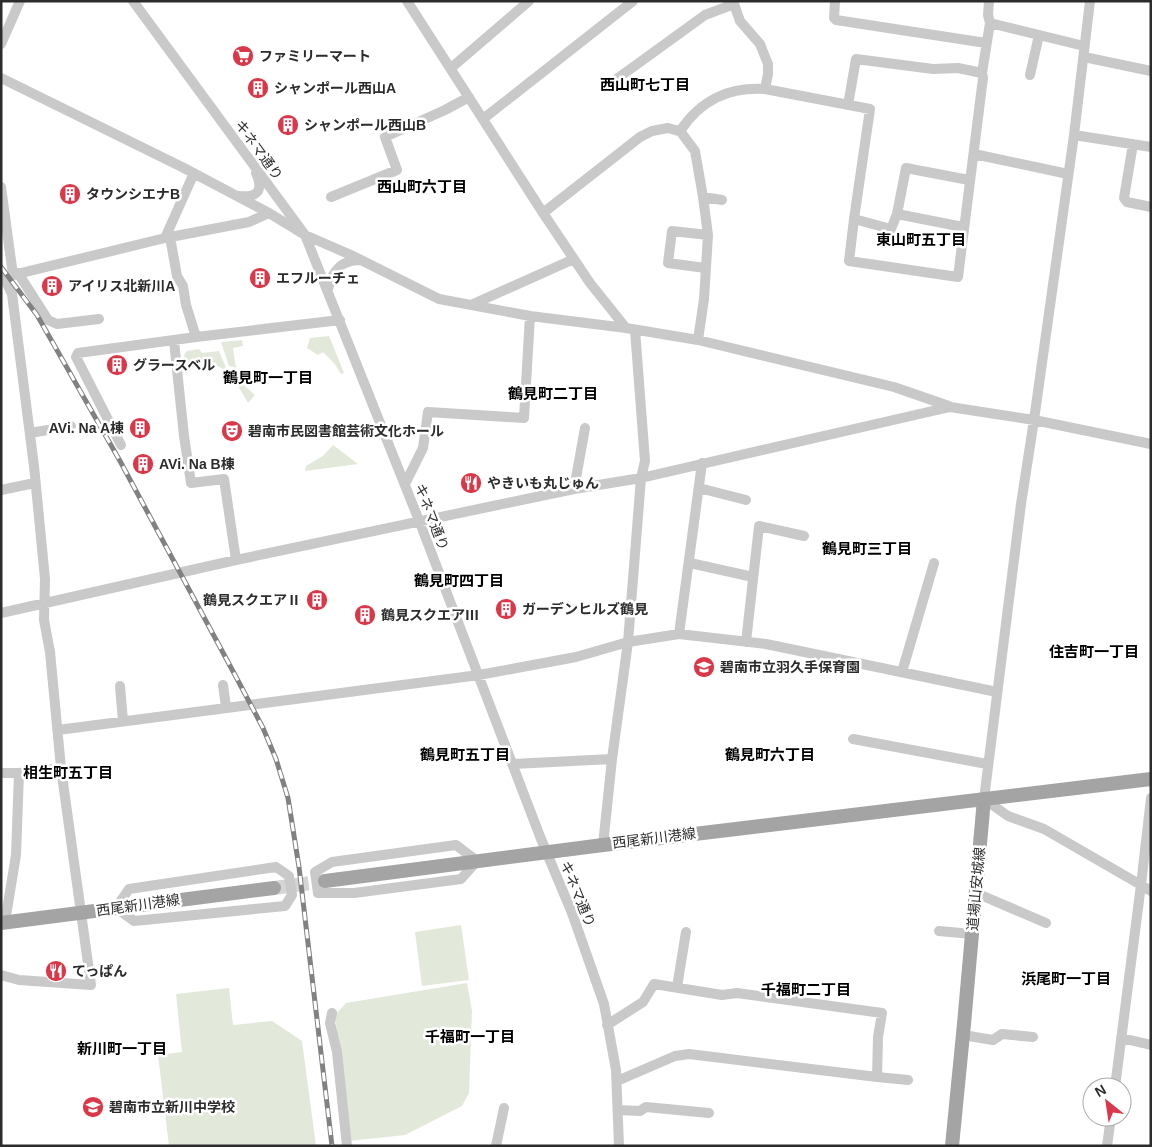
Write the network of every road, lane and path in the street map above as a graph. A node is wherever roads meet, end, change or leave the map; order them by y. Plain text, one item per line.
1 (20, 1) edge
2 (133, 1) edge
3 (407, 1) edge
4 (530, 1) edge
5 (633, 1) edge
6 (836, 1) edge
7 (989, 1) edge
8 (1090, 1) edge
9 (733, 2) edge
10 (990, 23) junction
11 (1039, 35) junction
12 (986, 43) junction
13 (1, 44) edge
14 (1084, 46) junction
15 (1084, 57) junction
16 (451, 68) junction
17 (1151, 71) edge
18 (982, 73) junction
19 (1030, 75) dead end
20 (1, 78) edge
21 (607, 86) dead end
22 (765, 89) junction
23 (469, 97) junction
24 (848, 105) junction
25 (483, 119) junction
26 (680, 131) junction
27 (1074, 135) junction
28 (1133, 144) junction
29 (1151, 147) edge
30 (974, 154) junction
31 (252, 163) junction
32 (194, 173) junction
33 (1068, 174) junction
34 (969, 180) junction
35 (1, 187) edge
36 (235, 196) junction
37 (703, 196) junction
38 (331, 197) dead end
39 (722, 200) dead end
40 (1151, 206) edge
41 (269, 213) junction
42 (543, 213) junction
43 (897, 214) junction
44 (854, 219) junction
45 (963, 227) junction
46 (305, 235) junction
47 (708, 235) junction
48 (168, 238) junction
49 (574, 259) junction
50 (361, 260) junction
51 (705, 268) junction
52 (9, 276) edge
53 (328, 290) junction
54 (470, 305) junction
55 (530, 316) junction
56 (99, 320) dead end
57 (340, 320) junction
58 (631, 329) junction
59 (196, 337) junction
60 (698, 340) junction
61 (174, 341) junction
62 (950, 407) junction
63 (1034, 420) junction
64 (71, 426) dead end
65 (585, 428) dead end
66 (30, 433) junction
67 (1151, 444) edge
68 (121, 445) dead end
69 (702, 463) junction
70 (641, 478) junction
71 (36, 483) junction
72 (405, 484) junction
73 (699, 488) junction
74 (574, 489) junction
75 (1, 490) edge
76 (746, 500) dead end
77 (420, 523) junction
78 (804, 536) dead end
79 (236, 560) junction
80 (690, 563) junction
81 (934, 563) dead end
82 (754, 577) junction
83 (44, 604) junction
84 (1, 613) edge
85 (679, 634) junction
86 (628, 642) junction
87 (746, 642) junction
88 (902, 672) junction
89 (479, 675) junction
90 (223, 685) dead end
91 (120, 686) dead end
92 (997, 692) junction
93 (226, 707) junction
94 (123, 721) junction
95 (58, 730) junction
96 (853, 739) dead end
97 (612, 759) junction
98 (513, 764) junction
99 (988, 764) junction
100 (61, 768) junction
101 (1, 773) edge
102 (19, 773) junction
103 (1151, 779) edge
104 (1151, 798) edge
105 (984, 799) junction
106 (603, 845) junction
107 (546, 852) junction
108 (477, 861) junction
109 (325, 881) tunnel mouth
110 (1142, 884) junction
111 (274, 888) tunnel mouth
112 (1151, 892) edge
113 (976, 893) junction
114 (116, 908) junction
115 (80, 913) junction
116 (3, 923) edge
117 (1046, 923) dead end
118 (938, 930) dead end
119 (686, 932) dead end
120 (972, 934) junction
121 (1, 975) edge
122 (677, 987) junction
123 (332, 1013) dead end
124 (608, 1025) junction
125 (963, 1035) junction
126 (1033, 1038) dead end
127 (1121, 1038) junction
128 (1151, 1045) edge
129 (877, 1077) junction
130 (1116, 1077) edge
131 (908, 1080) dead end
132 (617, 1081) junction
133 (504, 1108) dead end
134 (618, 1110) junction
135 (709, 1113) dead end
136 (1110, 1127) edge
137 (347, 1146) edge
138 (496, 1146) edge
139 (620, 1146) edge
140 (952, 1146) edge
141 (1107, 1146) edge

1 - 13 street
2 - 31 street, キネマ通り
3 - 16 street
4 - 16 street
5 - 25 street
6 - 12 street
7 - 10 street
8 - 14 street
9 - 21 street
9 - 22 street
10 - 11 street
10 - 12 street
11 - 14 street
11 - 19 street
12 - 18 street
14 - 15 street
15 - 17 street
15 - 27 street
16 - 23 street
18 - 24 street
18 - 30 street
20 - 32 street
22 - 24 street
22 - 26 street
23 - 25 street
23 - 38 street
24 - 44 street
25 - 42 street
26 - 37 street
26 - 42 street
27 - 28 street
27 - 33 street
28 - 29 street
28 - 40 street
30 - 33 street
30 - 34 street
31 - 36 street
31 - 46 street, キネマ通り
32 - 36 street
32 - 48 street
33 - 63 street
34 - 43 street
34 - 45 street
35 - 52 street
36 - 41 street
37 - 39 street
37 - 47 street
41 - 46 street
41 - 48 street
42 - 49 street
43 - 44 street
43 - 45 street
44 - 45 street
46 - 50 street
46 - 53 street, キネマ通り
47 - 51 street
47 - 51 street
48 - 52 street
48 - 59 street
49 - 54 street
49 - 58 street
50 - 53 street
50 - 54 street
51 - 60 street
52 - 56 street
52 - 66 street
53 - 57 street, キネマ通り
54 - 55 street
55 - 58 street
55 - 72 street
57 - 59 street
57 - 72 street, キネマ通り
58 - 60 street
58 - 70 street
59 - 61 street
60 - 62 street
61 - 68 street
61 - 79 street
62 - 63 street
62 - 69 street
63 - 67 street
63 - 92 street
64 - 66 street
65 - 74 street
66 - 71 street
69 - 70 street
69 - 73 street
70 - 74 street
70 - 86 street
71 - 75 street
71 - 83 street
72 - 77 street, キネマ通り
73 - 76 street
73 - 80 street
74 - 77 street
77 - 79 street
77 - 89 street, キネマ通り
78 - 82 street
79 - 83 street
80 - 82 street
80 - 85 street
81 - 88 street
82 - 87 street
83 - 84 street
83 - 95 street
85 - 86 street
85 - 87 street
86 - 89 street
86 - 97 street
87 - 88 street
88 - 92 street
89 - 93 street
89 - 98 street, キネマ通り
90 - 93 street
91 - 94 street
92 - 99 street
93 - 94 street
94 - 95 street
95 - 100 street
96 - 99 street
97 - 98 street
97 - 106 street
98 - 107 street, キネマ通り
99 - 105 street
100 - 102 street
100 - 115 street
101 - 102 street
102 - 116 street
103 - 105 main road
104 - 110 street
105 - 106 main road, 西尾新川港線
105 - 110 street
105 - 113 main road, 道場山安城線
106 - 107 main road, 西尾新川港線
107 - 108 main road, 西尾新川港線
107 - 124 street, キネマ通り
108 - 108 street
108 - 109 main road, 西尾新川港線
110 - 112 street
110 - 127 street
111 - 114 main road, 西尾新川港線
113 - 117 street
113 - 120 main road, 道場山安城線
114 - 114 street
114 - 115 main road, 西尾新川港線
115 - 116 main road, 西尾新川港線
115 - 121 street
118 - 120 street
119 - 122 street
120 - 125 main road, 道場山安城線
122 - 124 street
122 - 129 street
123 - 137 street
124 - 132 street, キネマ通り
125 - 126 street
125 - 140 main road, 道場山安城線
127 - 128 street
127 - 130 street
129 - 131 street
129 - 132 street
132 - 134 street, キネマ通り
133 - 138 street
134 - 135 street
134 - 139 street, キネマ通り
136 - 141 street

